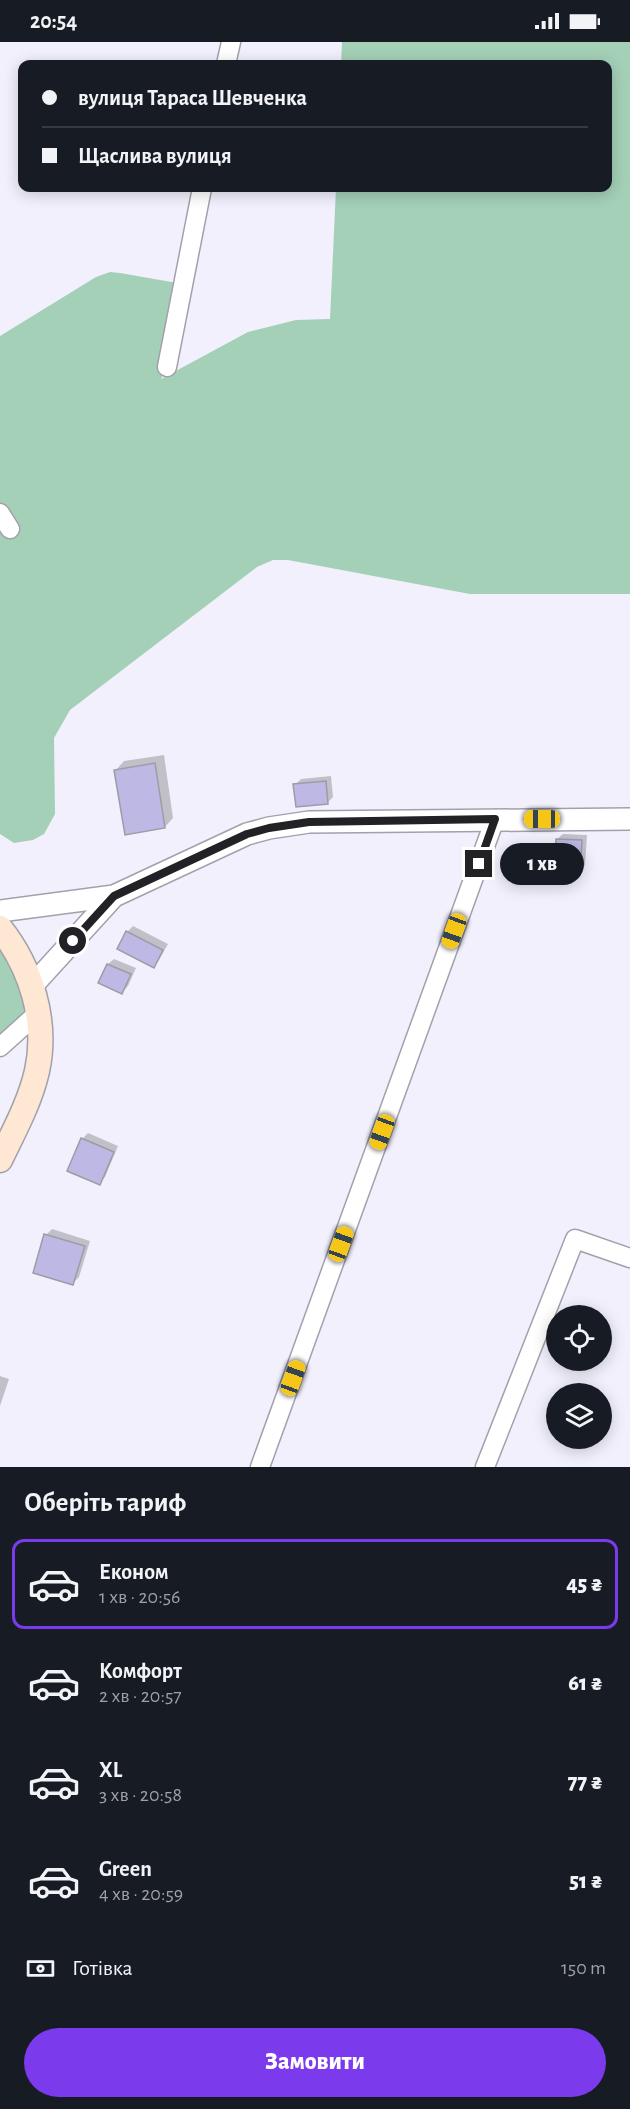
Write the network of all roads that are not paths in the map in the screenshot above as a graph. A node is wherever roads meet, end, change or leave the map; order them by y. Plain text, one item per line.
1 (231, 42) edge
2 (227, 60) edge
3 (201, 192) edge
4 (167, 367) dead end
5 (0, 513) edge
6 (10, 529) dead end
7 (495, 819) junction
8 (630, 819) edge
9 (114, 896) junction
10 (0, 911) edge
11 (0, 928) edge
12 (32, 986) junction
13 (39, 1012) junction
14 (0, 1047) edge
15 (0, 1160) edge
16 (630, 1258) edge
17 (260, 1467) edge
18 (484, 1467) edge

1 - 2 street
3 - 4 street
5 - 6 street
7 - 8 street
7 - 9 street
7 - 17 street
9 - 10 street
9 - 12 street
11 - 12 main road
12 - 13 main road
13 - 14 street
13 - 15 main road
16 - 18 street

